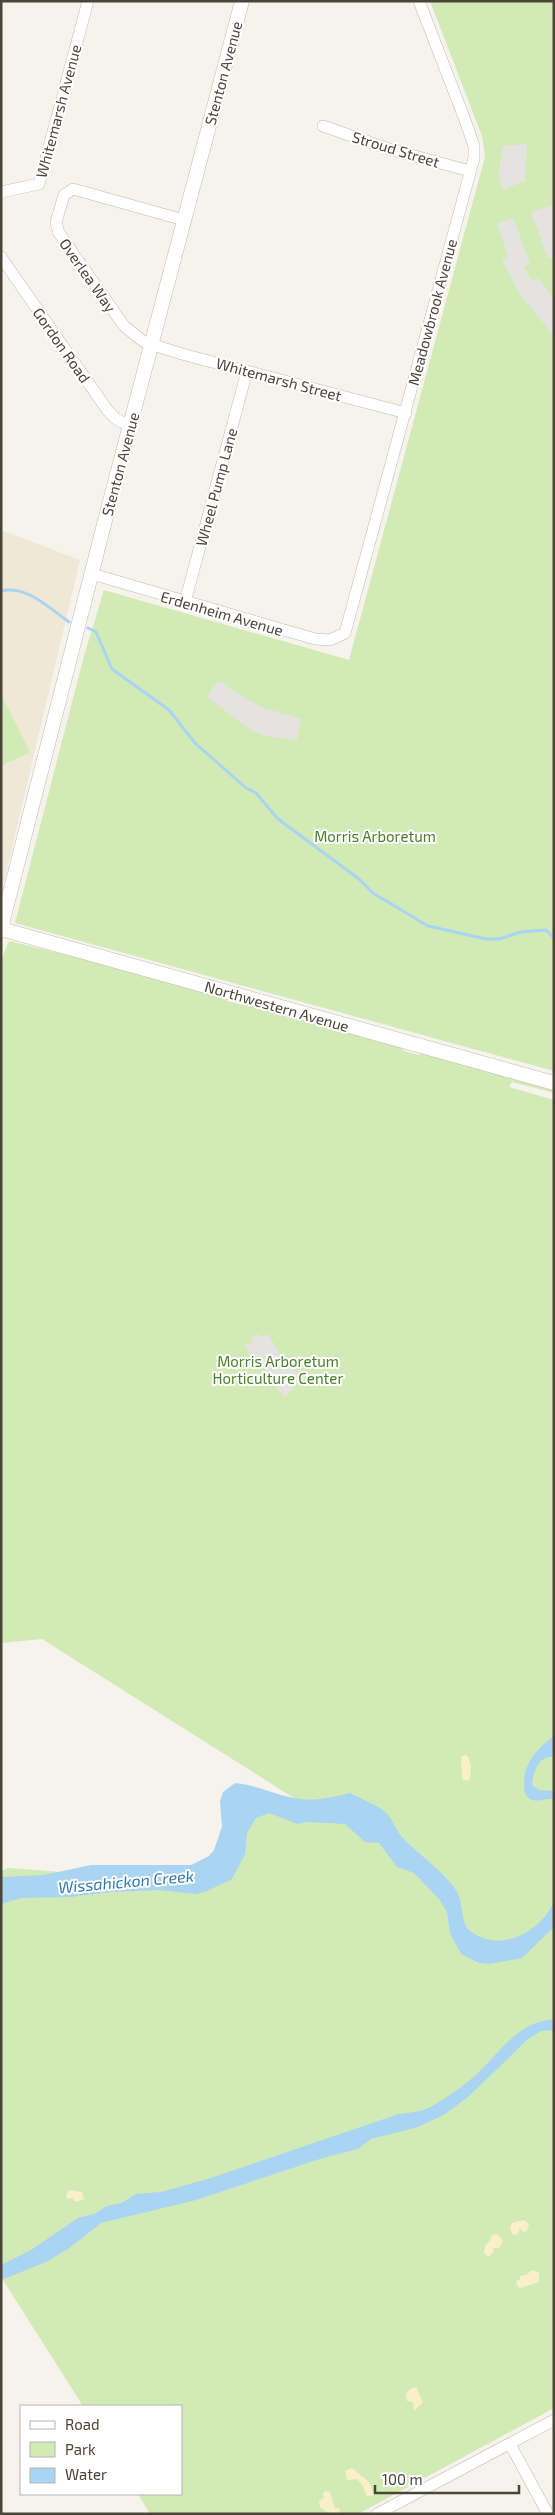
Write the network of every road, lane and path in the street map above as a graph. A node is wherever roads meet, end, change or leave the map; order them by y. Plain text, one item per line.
1 (88, 1) edge
2 (242, 1) edge
3 (419, 1) edge
4 (323, 126) dead end
5 (470, 171) junction
6 (1, 192) edge
7 (184, 220) junction
8 (1, 258) edge
9 (152, 345) junction
10 (247, 371) junction
11 (406, 413) junction
12 (130, 426) junction
13 (92, 574) junction
14 (186, 602) junction
15 (348, 627) joint
16 (1, 928) edge
17 (554, 1083) edge
18 (554, 2420) edge
19 (510, 2444) junction
20 (377, 2514) edge
21 (548, 2514) edge

1 - 6 street, Whitemarsh Avenue
2 - 7 street, Stenton Avenue
3 - 5 street, Meadowbrook Avenue
4 - 5 street, Stroud Street
5 - 11 street, Meadowbrook Avenue
7 - 9 street, Stenton Avenue
7 - 9 street, Overlea Way
8 - 12 street, Gordon Road
9 - 10 street, Whitemarsh Street
9 - 12 street, Stenton Avenue
10 - 11 street, Whitemarsh Street
10 - 14 street, Wheel Pump Lane
11 - 15 street, Meadowbrook Avenue
12 - 13 street, Stenton Avenue
13 - 14 street, Erdenheim Avenue
13 - 16 street, Stenton Avenue
14 - 15 street, Erdenheim Avenue
16 - 17 street, Northwestern Avenue
18 - 19 street
19 - 20 street
19 - 21 street

